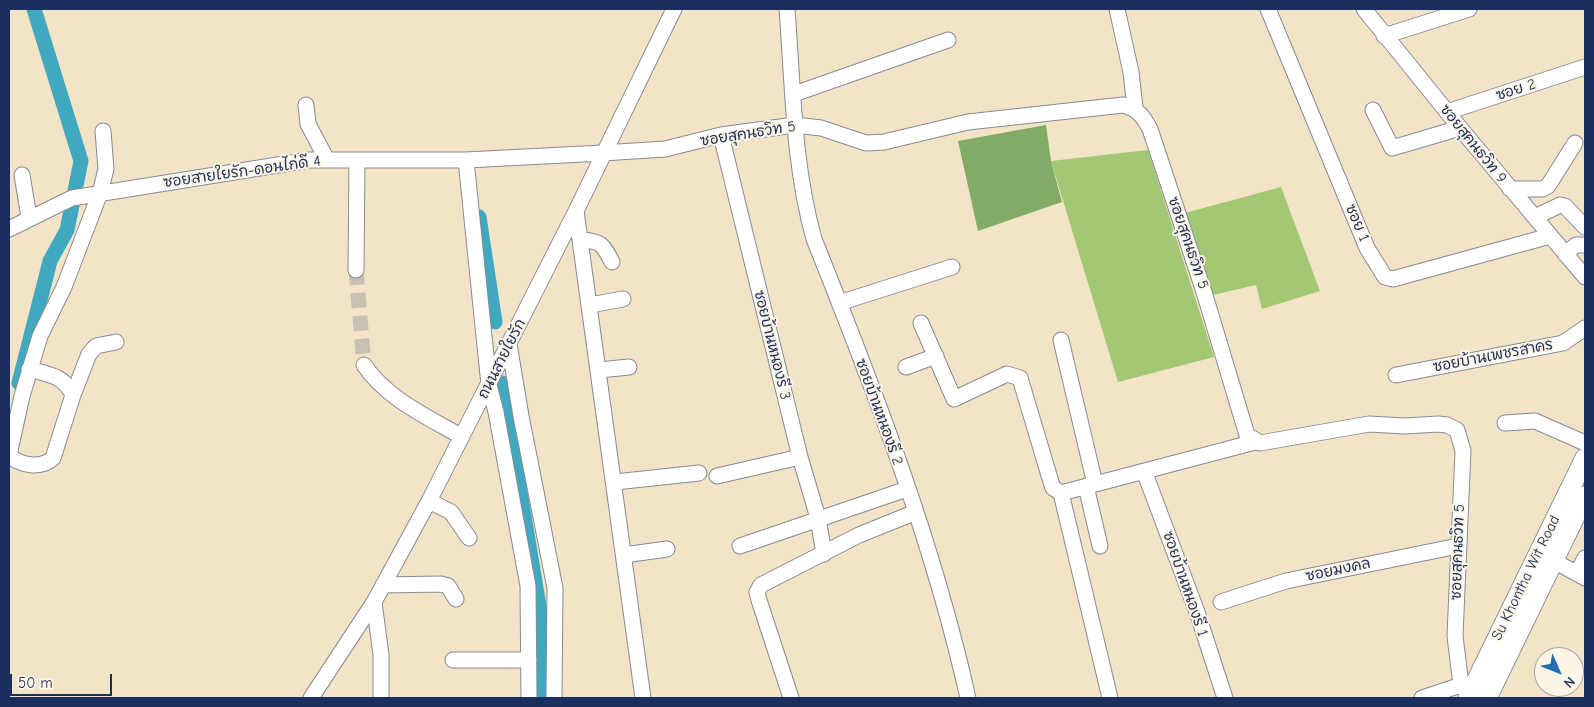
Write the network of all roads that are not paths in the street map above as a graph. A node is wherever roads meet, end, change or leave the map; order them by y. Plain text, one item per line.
1 (674, 9) edge
2 (786, 9) edge
3 (1117, 9) edge
4 (1268, 9) edge
5 (1364, 9) edge
6 (1469, 9) edge
7 (1384, 36) junction
8 (948, 40) dead end
9 (1585, 67) edge
10 (794, 94) junction
11 (306, 105) dead end
12 (1135, 108) junction
13 (1373, 110) dead end
14 (1447, 112) junction
15 (795, 124) junction
16 (1460, 128) junction
17 (103, 132) dead end
18 (721, 135) junction
19 (1576, 143) dead end
20 (603, 153) junction
21 (327, 160) junction
22 (357, 160) junction
23 (466, 160) junction
24 (22, 174) dead end
25 (1510, 189) junction
26 (100, 193) junction
27 (576, 211) junction
28 (29, 217) junction
29 (1535, 217) junction
30 (1585, 227) edge
31 (9, 229) edge
32 (1550, 236) junction
33 (580, 240) junction
34 (1585, 245) edge
35 (1565, 254) junction
36 (612, 262) dead end
37 (952, 267) dead end
38 (356, 270) tunnel mouth
39 (1585, 277) edge
40 (623, 299) dead end
41 (839, 303) junction
42 (590, 305) junction
43 (922, 323) dead end
44 (1585, 328) edge
45 (1062, 340) dead end
46 (116, 342) dead end
47 (509, 344) junction
48 (936, 356) junction
49 (364, 365) tunnel mouth
50 (630, 367) dead end
51 (906, 367) dead end
52 (29, 370) junction
53 (599, 370) junction
54 (1396, 375) dead end
55 (489, 385) junction
56 (73, 395) junction
57 (1505, 423) dead end
58 (462, 437) junction
59 (1254, 442) junction
60 (1585, 443) edge
61 (800, 457) junction
62 (1585, 458) edge
63 (1144, 471) junction
64 (699, 473) dead end
65 (717, 476) dead end
66 (615, 482) junction
67 (1091, 485) junction
68 (907, 489) junction
69 (1061, 492) junction
70 (428, 501) junction
71 (1584, 504) edge
72 (916, 512) junction
73 (818, 518) junction
74 (469, 538) dead end
75 (740, 546) dead end
76 (1100, 546) dead end
77 (1458, 546) junction
78 (667, 549) dead end
79 (824, 554) junction
80 (624, 555) junction
81 (1585, 558) edge
82 (1554, 560) junction
83 (1581, 575) edge
84 (383, 586) junction
85 (456, 599) dead end
86 (374, 602) junction
87 (1220, 602) dead end
88 (453, 660) dead end
89 (529, 660) junction
90 (1471, 694) edge
91 (312, 698) edge
92 (381, 698) edge
93 (529, 698) edge
94 (554, 698) edge
95 (643, 698) edge
96 (790, 698) edge
97 (968, 698) edge
98 (1110, 698) edge
99 (1225, 698) edge
100 (1422, 698) edge

1 - 20 street, ถนนสายใยรัก
2 - 10 street, ซอยบ้านหนองรี 2
3 - 12 street
4 - 32 street, ซอย 1
5 - 7 street, ซอยสุคนธวิท 9
6 - 7 street
7 - 14 street, ซอยสุคนธวิท 9
8 - 10 street
9 - 14 street, ซอย 2
10 - 15 street, ซอยบ้านหนองรี 2
11 - 21 street
12 - 15 street, ซอยสุคนธวิท 5
12 - 59 street, ซอยสุคนธวิท 5
13 - 16 street
14 - 16 street, ซอยสุคนธวิท 9
15 - 18 street, ซอยสุคนธวิท 5
15 - 41 street, ซอยบ้านหนองรี 2
16 - 25 street, ซอยสุคนธวิท 9
17 - 26 street
18 - 20 street, ซอยสุคนธวิท 5
18 - 61 street, ซอยบ้านหนองรี 3
19 - 25 street
20 - 23 street, ซอยสายใยรัก-ดอนไก่ดี 4
20 - 27 street, ถนนสายใยรัก
21 - 22 street, ซอยสายใยรัก-ดอนไก่ดี 4
21 - 26 street, ซอยสายใยรัก-ดอนไก่ดี 4
22 - 23 street, ซอยสายใยรัก-ดอนไก่ดี 4
22 - 38 street
23 - 55 street
24 - 28 street
25 - 29 street, ซอยสุคนธวิท 9
26 - 28 street, ซอยสายใยรัก-ดอนไก่ดี 4
26 - 52 street
27 - 33 street
27 - 47 street, ถนนสายใยรัก
28 - 31 street, ซอยสายใยรัก-ดอนไก่ดี 4
29 - 30 street
29 - 32 street, ซอยสุคนธวิท 9
32 - 35 street, ซอยสุคนธวิท 9
33 - 36 street
33 - 42 street
34 - 35 street
35 - 39 street, ซอยสุคนธวิท 9
37 - 41 street
40 - 42 street
41 - 68 street, ซอยบ้านหนองรี 2
42 - 53 street
43 - 48 street
44 - 54 street, ซอยบ้านเพชรสาคร
45 - 67 street
46 - 56 street
47 - 55 street, ถนนสายใยรัก
47 - 94 street
48 - 51 street
48 - 69 street
49 - 58 street
50 - 53 street
52 - 56 street
52 - 56 street
53 - 66 street
55 - 58 street, ถนนสายใยรัก
55 - 89 street
57 - 60 street
58 - 70 street, ถนนสายใยรัก
59 - 63 street
59 - 77 street, ซอยสุคนธวิท 5
61 - 65 street
61 - 73 street, ซอยบ้านหนองรี 3
62 - 90 main road, Su Khontha Wit Road
63 - 67 street
63 - 99 street, ซอยบ้านหนองรี 1
64 - 66 street
66 - 80 street
67 - 69 street
67 - 76 street
68 - 72 street, ซอยบ้านหนองรี 2
68 - 73 street
69 - 98 street
70 - 74 street
70 - 84 street, ถนนสายใยรัก
71 - 82 main road, Su Khontha Wit Road
72 - 79 street
72 - 97 street, ซอยบ้านหนองรี 2
73 - 75 street
73 - 79 street, ซอยบ้านหนองรี 3
77 - 87 street, ซอยมงคล
77 - 90 street, ซอยสุคนธวิท 5
78 - 80 street
79 - 96 street
80 - 95 street
81 - 83 street
82 - 83 street
82 - 90 main road, Su Khontha Wit Road
84 - 85 street
84 - 86 street, ถนนสายใยรัก
86 - 91 street, ถนนสายใยรัก
86 - 92 street
88 - 89 street
89 - 93 street
90 - 100 street

